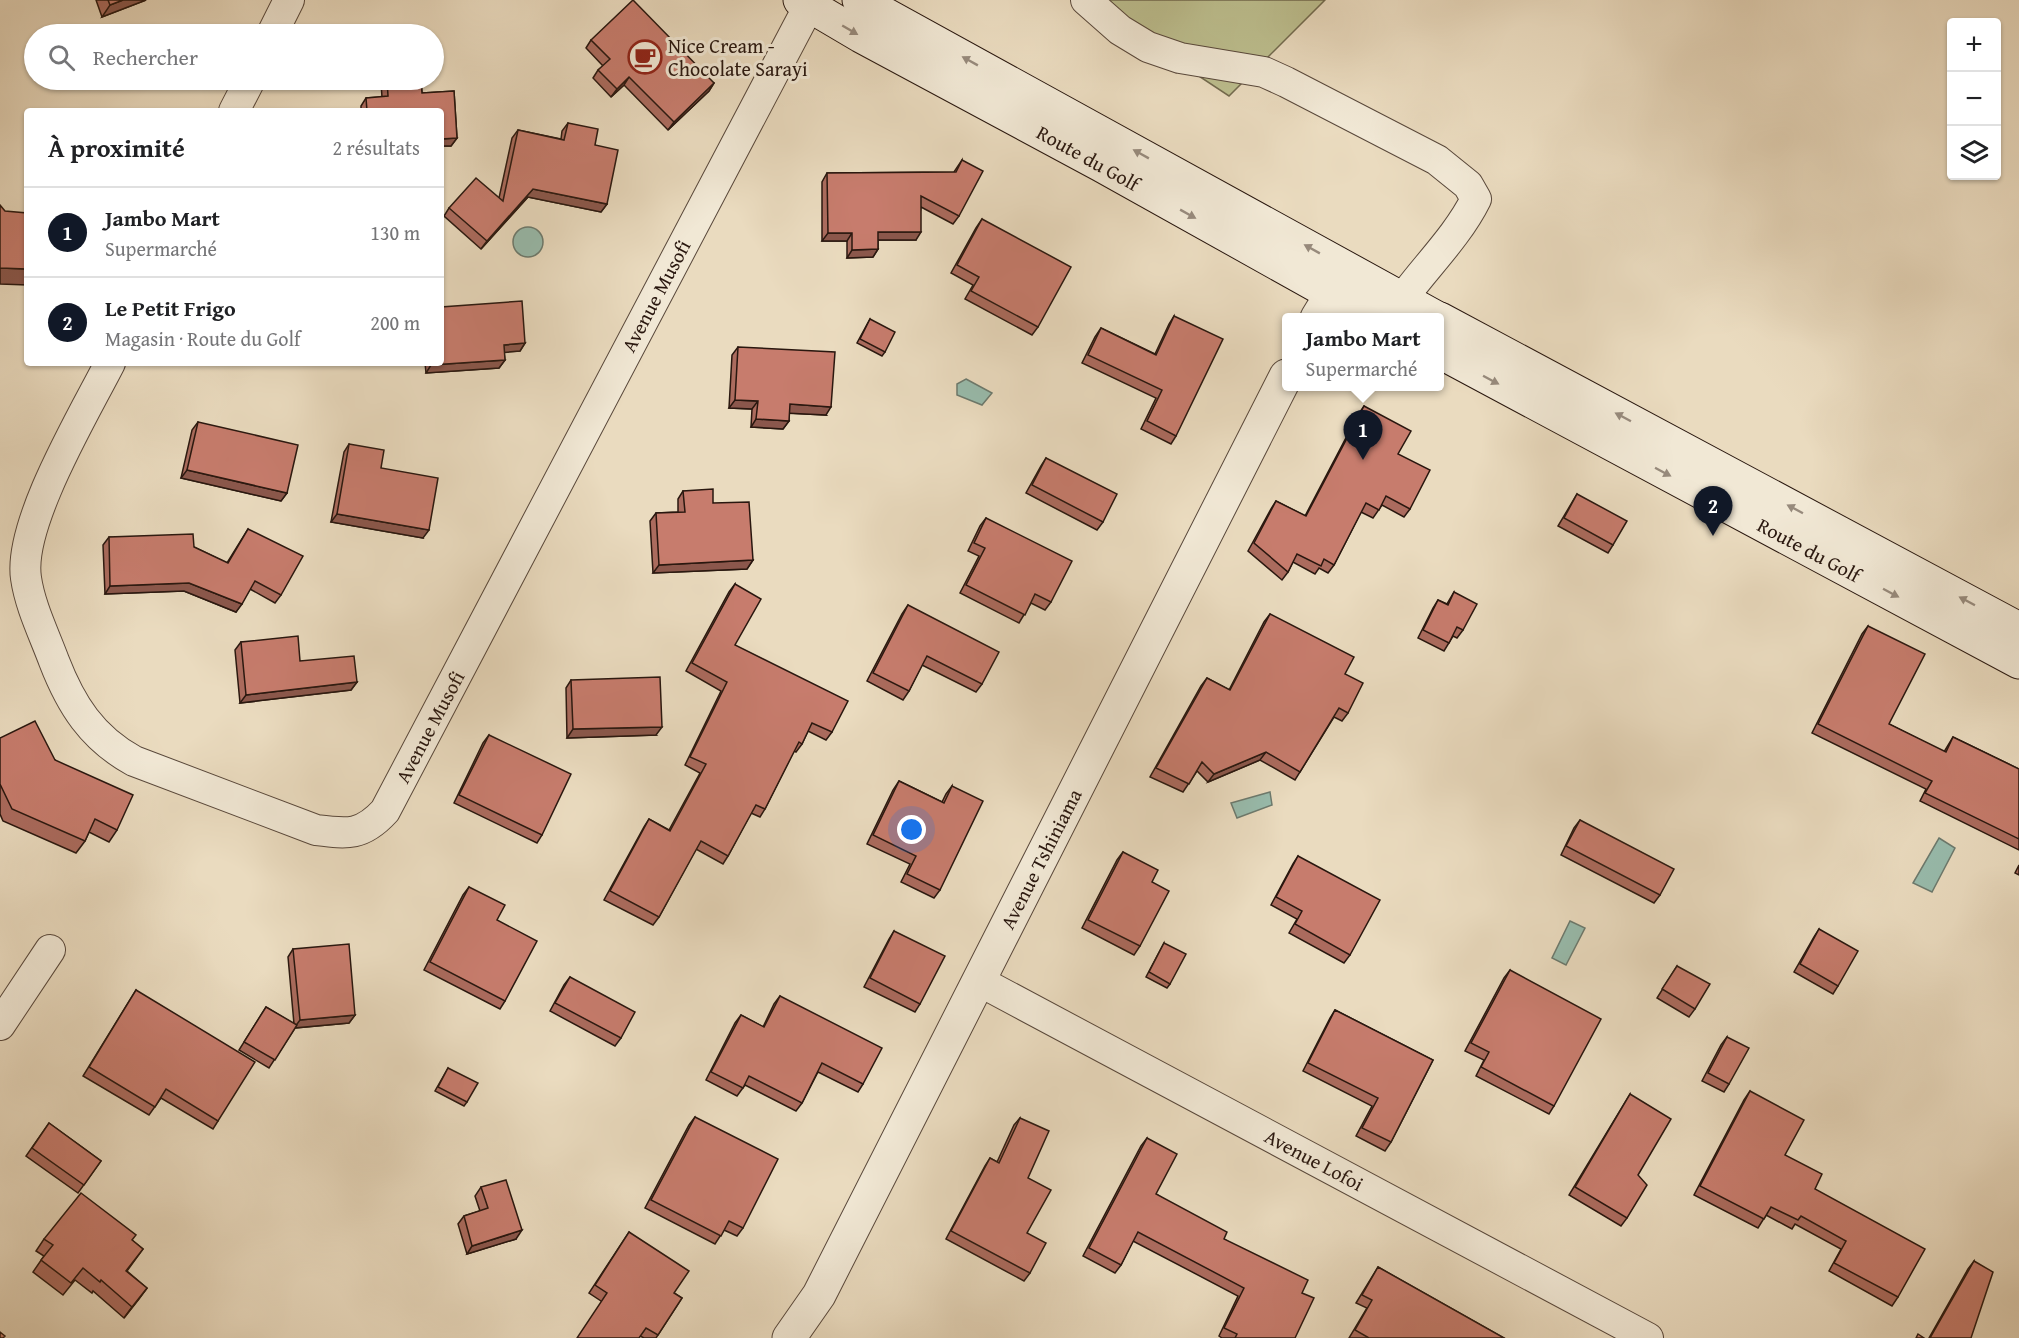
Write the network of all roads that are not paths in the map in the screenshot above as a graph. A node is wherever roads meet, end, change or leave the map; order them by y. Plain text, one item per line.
1 (289, 0) edge
2 (859, 0) edge
3 (1086, 0) edge
4 (807, 2) edge
5 (277, 24) edge
6 (245, 90) edge
7 (236, 108) edge
8 (1332, 294) edge
9 (1395, 308) edge
10 (1366, 313) edge
11 (1416, 313) edge
12 (1444, 321) edge
13 (1444, 354) edge
14 (109, 366) edge
15 (1282, 386) edge
16 (2019, 628) edge
17 (2019, 662) edge
18 (50, 950) dead end
19 (979, 981) junction
20 (0, 1025) edge
21 (789, 1338) edge
22 (1648, 1338) edge

1 - 5 street
8 -> 2 main road
3 - 9 street
4 -> 8 main road, Route du Golf
4 - 14 street, Avenue Musofi
6 - 7 street
8 - 9 main road
8 - 10 main road, Route du Golf
9 - 11 main road
16 -> 12 main road
13 -> 17 main road, Route du Golf
15 - 19 main road, Avenue Tshiniama
18 - 20 street
19 - 21 main road, Avenue Tshiniama
19 - 22 street, Avenue Lofoi

